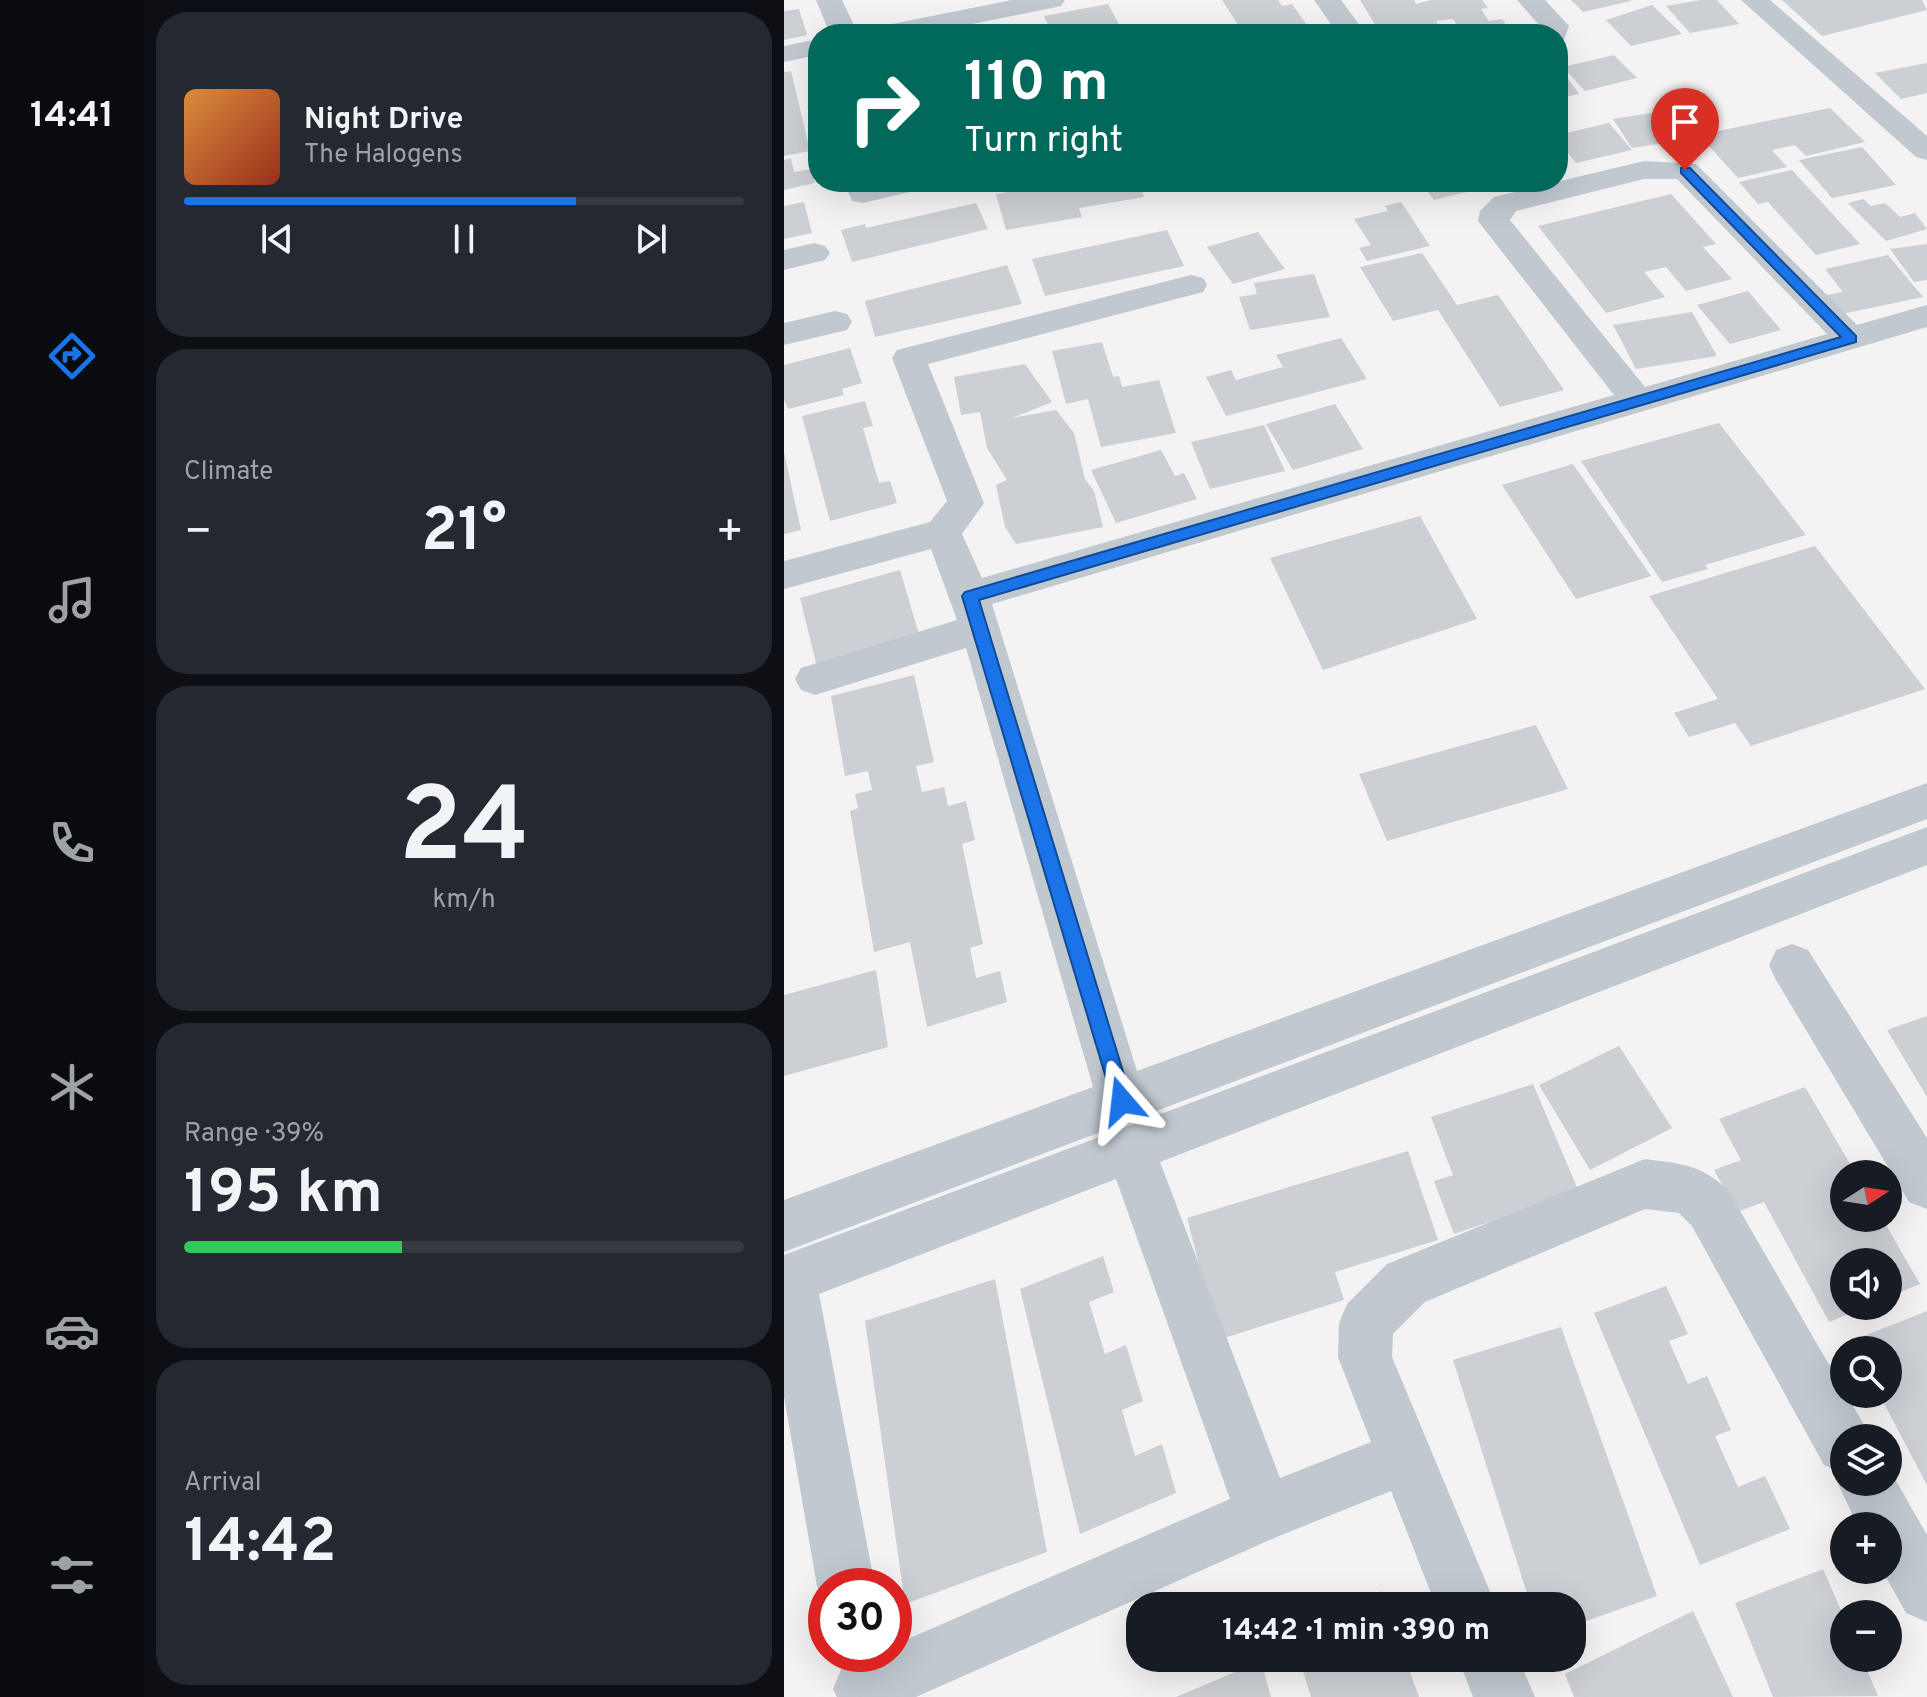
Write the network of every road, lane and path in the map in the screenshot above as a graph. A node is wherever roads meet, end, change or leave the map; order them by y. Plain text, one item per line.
1 (829, 0) edge
2 (1052, 0) edge
3 (1327, 0) edge
4 (1530, 0) edge
5 (1754, 0) edge
6 (1003, 10) junction
7 (840, 24) edge
8 (932, 24) edge
9 (1011, 24) edge
10 (1345, 24) edge
11 (1553, 24) edge
12 (1927, 113) edge
13 (1893, 121) junction
14 (1927, 151) edge
15 (1568, 189) edge
16 (1554, 192) edge
17 (1191, 285) dead end
18 (1927, 316) edge
19 (835, 322) dead end
20 (784, 334) edge
21 (1851, 339) junction
22 (1639, 403) junction
23 (943, 532) junction
24 (784, 575) edge
25 (975, 612) junction
26 (815, 679) dead end
27 (1927, 801) edge
28 (1927, 846) edge
29 (1792, 965) dead end
30 (1126, 1125) junction
31 (1927, 1184) edge
32 (786, 1262) edge
33 (1832, 1424) edge
34 (1404, 1457) junction
35 (1873, 1496) edge
36 (1264, 1513) junction
37 (843, 1568) edge
38 (1460, 1592) edge
39 (1927, 1592) edge
40 (1494, 1672) edge
41 (863, 1680) edge
42 (1504, 1697) edge

1 - 7 street
2 - 6 street
3 - 10 street
4 - 11 street
5 - 13 street
6 - 8 street
6 - 9 street
12 - 13 street
13 - 14 street
15 - 21 street
16 - 22 street
17 - 23 street
18 - 21 street
19 - 20 street
21 - 22 street
22 - 25 street
23 - 24 street
23 - 25 street
25 - 26 street
25 - 30 street
27 - 30 street
28 - 30 street
29 - 31 street
30 - 32 street
30 - 36 street
32 - 37 street
33 - 34 street
34 - 36 street
34 - 38 street
35 - 39 street
36 - 41 street
40 - 42 street

